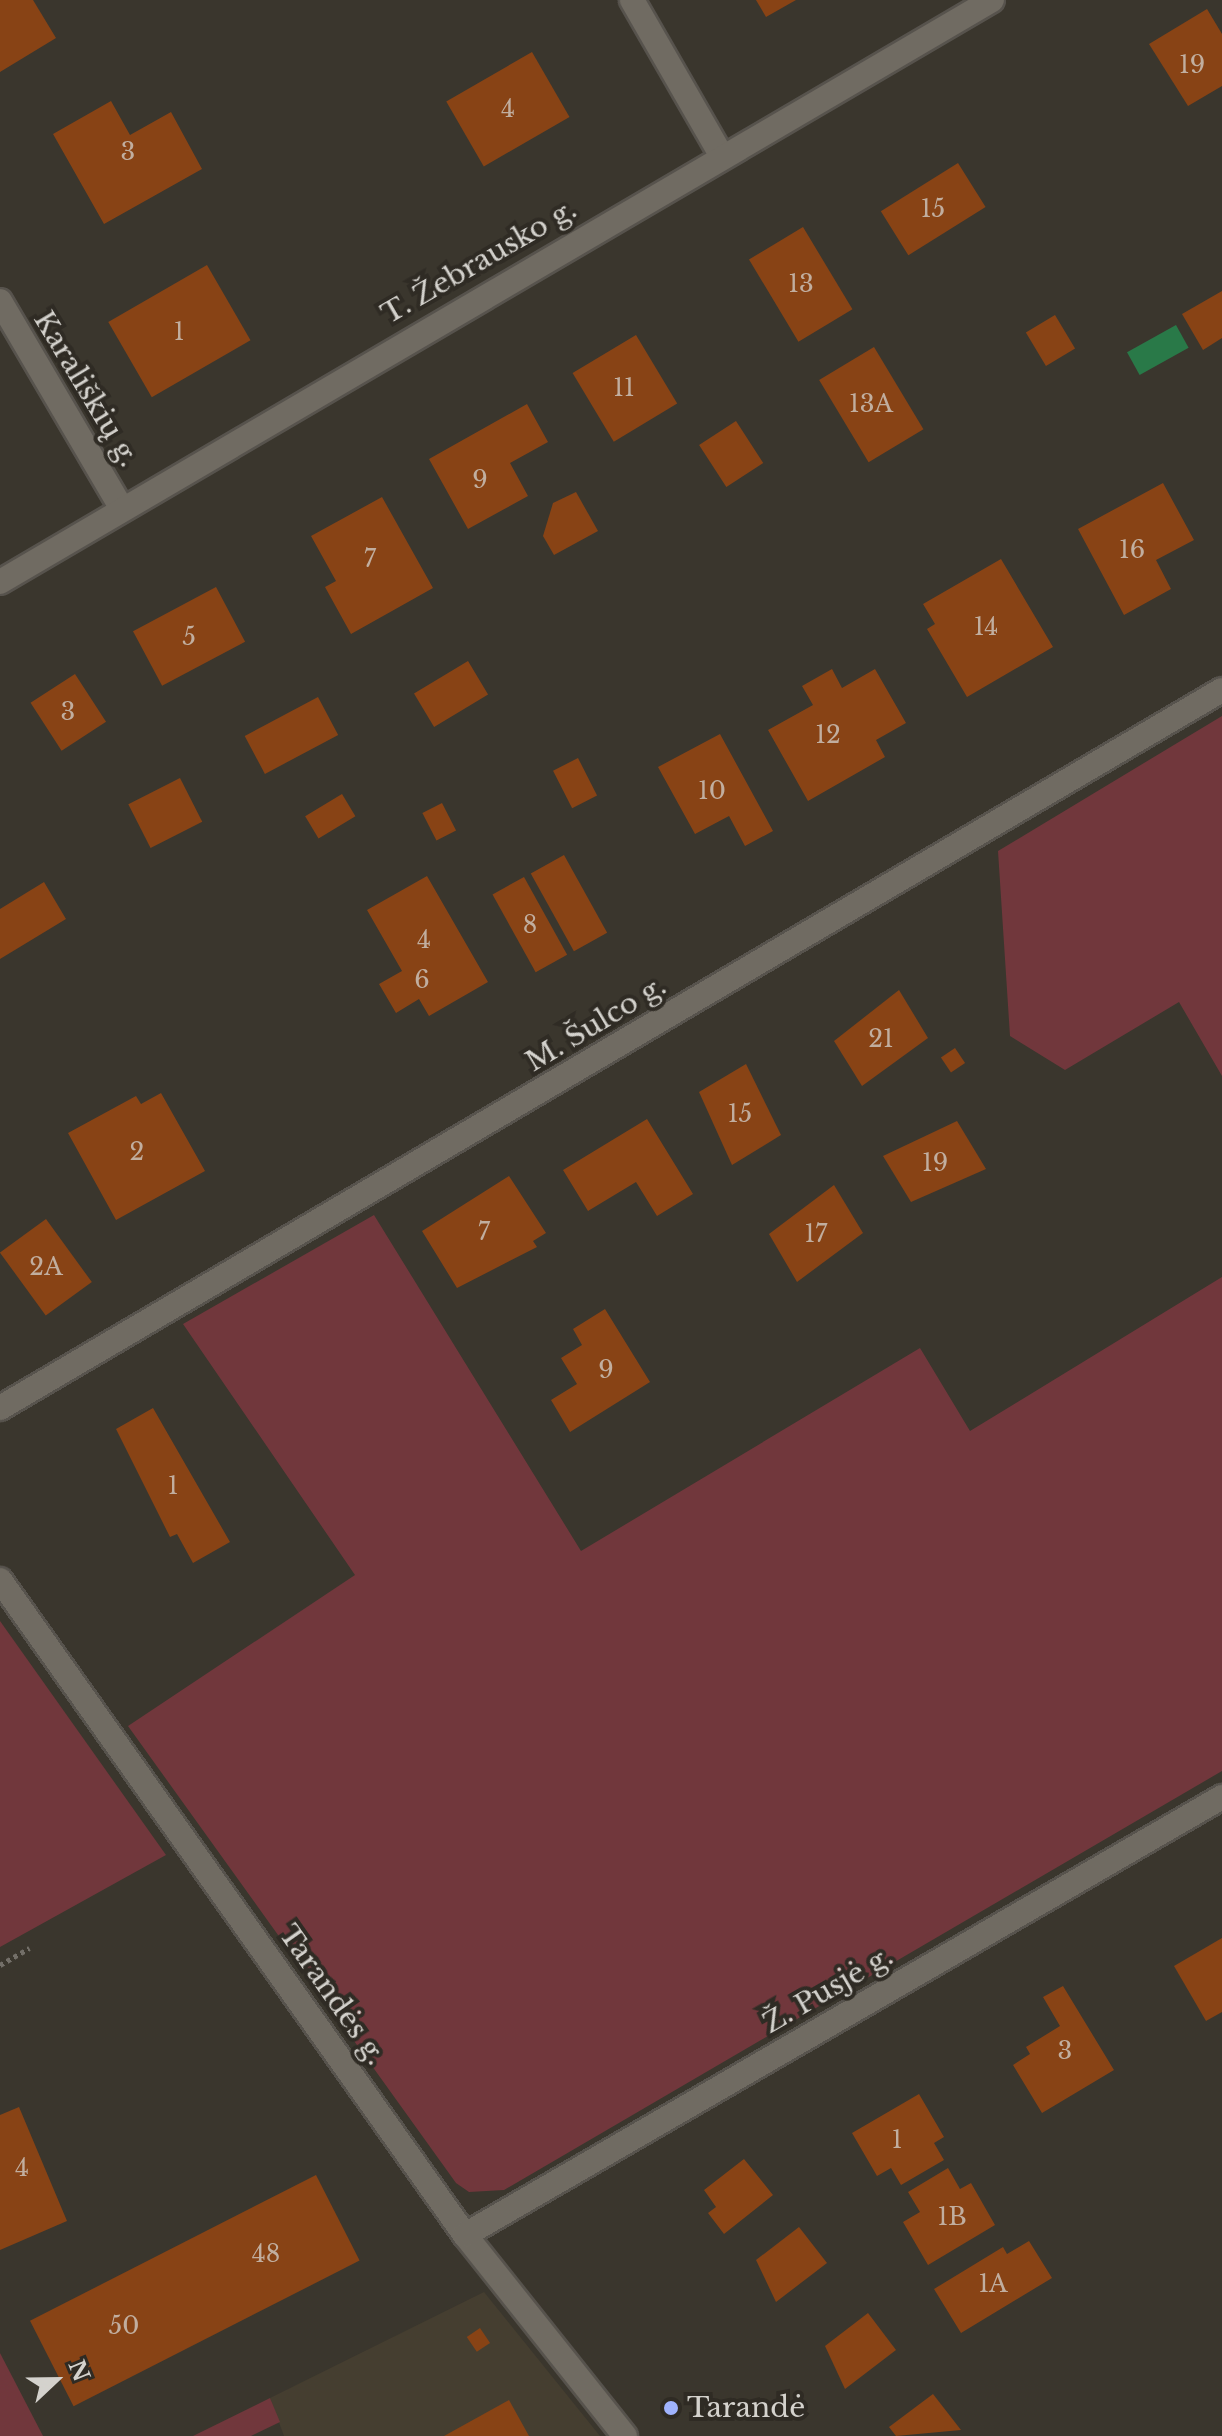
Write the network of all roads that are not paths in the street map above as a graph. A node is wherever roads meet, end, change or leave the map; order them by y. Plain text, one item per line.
1 (632, 0) edge
2 (992, 0) edge
3 (721, 155) junction
4 (0, 301) edge
5 (121, 507) junction
6 (0, 582) edge
7 (1222, 690) edge
8 (0, 1408) edge
9 (0, 1580) edge
10 (1222, 1797) edge
11 (465, 2235) junction
12 (625, 2436) edge

1 - 3 street
2 - 3 street, T. Žebrausko g.
3 - 5 street, T. Žebrausko g.
4 - 5 street, Karališkių g.
5 - 6 street, T. Žebrausko g.
7 - 8 street, M. Šulco g.
9 - 11 street, Tarandės g.
10 - 11 street, Ž. Pusjė g.
11 - 12 street, Tarandės g.

